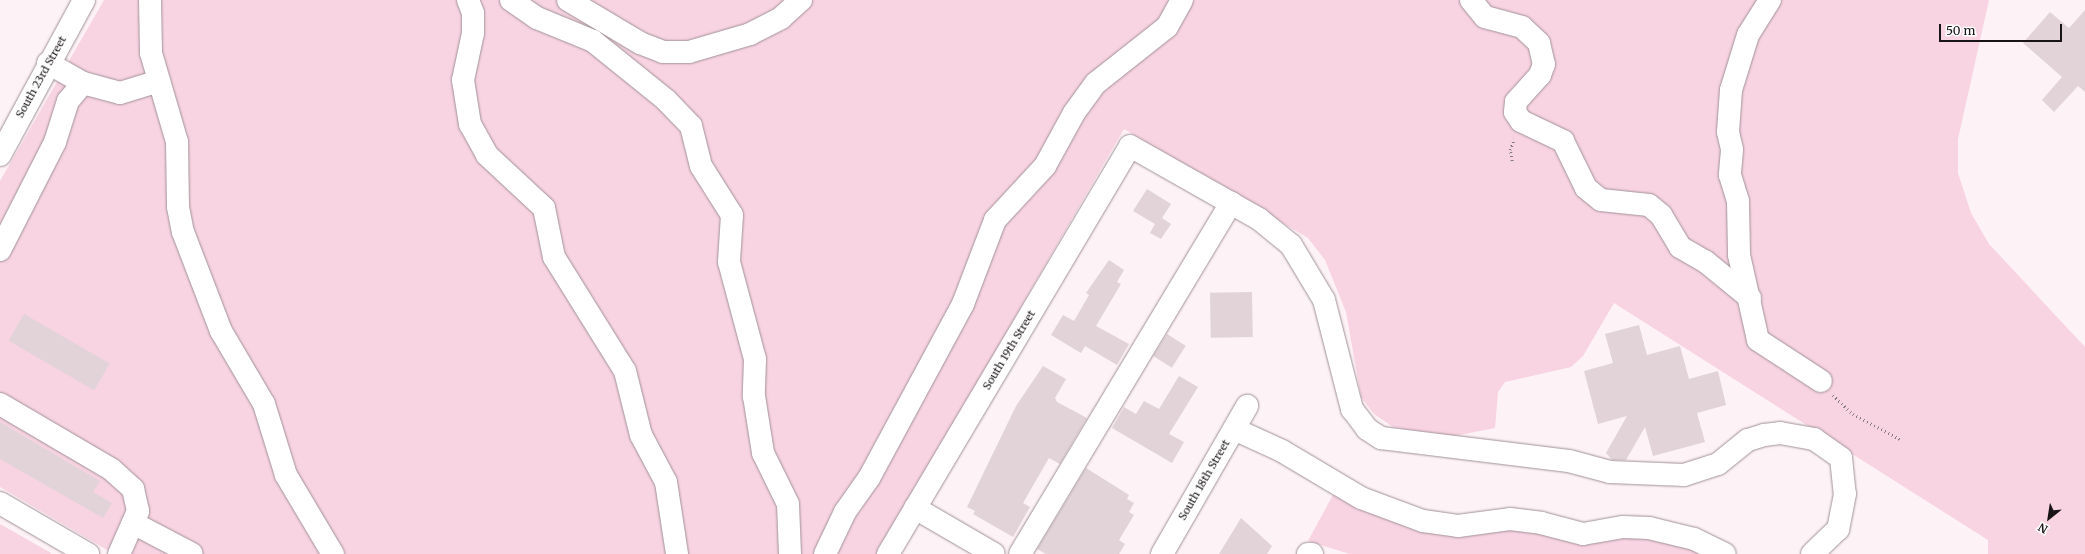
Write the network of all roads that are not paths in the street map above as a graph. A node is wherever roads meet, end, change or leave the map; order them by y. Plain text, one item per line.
1 (84, 0) edge
2 (150, 0) edge
3 (468, 0) edge
4 (511, 0) edge
5 (568, 0) edge
6 (1182, 0) edge
7 (1471, 0) edge
8 (1770, 0) edge
9 (796, 2) edge
10 (48, 63) junction
11 (159, 81) junction
12 (83, 83) junction
13 (0, 155) edge
14 (1231, 203) junction
15 (0, 250) edge
16 (1750, 298) junction
17 (1821, 381) road end
18 (0, 404) edge
19 (1247, 406) dead end
20 (1234, 429) junction
21 (0, 502) edge
22 (915, 508) junction
23 (135, 524) junction
24 (60, 547) edge
25 (88, 554) edge
26 (119, 554) edge
27 (192, 554) edge
28 (332, 554) edge
29 (677, 554) edge
30 (790, 554) edge
31 (825, 554) edge
32 (888, 554) edge
33 (994, 554) edge
34 (1020, 554) edge
35 (1162, 554) edge
36 (1725, 554) edge
37 (1812, 554) edge

1 - 10 street, South 23rd Street
2 - 11 street
3 - 29 street
4 - 30 street
5 - 9 street
6 - 31 street
7 - 16 street
8 - 16 street
10 - 12 street
10 - 13 street, South 23rd Street
11 - 12 street
11 - 28 street
12 - 15 street
14 - 22 street, South 19th Street
14 - 34 street
14 - 37 street
16 - 17 street
18 - 23 street
19 - 20 street, South 18th Street
20 - 35 street, South 18th Street
20 - 36 street
21 - 24 street
22 - 32 street, South 19th Street
22 - 33 street
23 - 26 street
23 - 27 street
24 - 25 street

